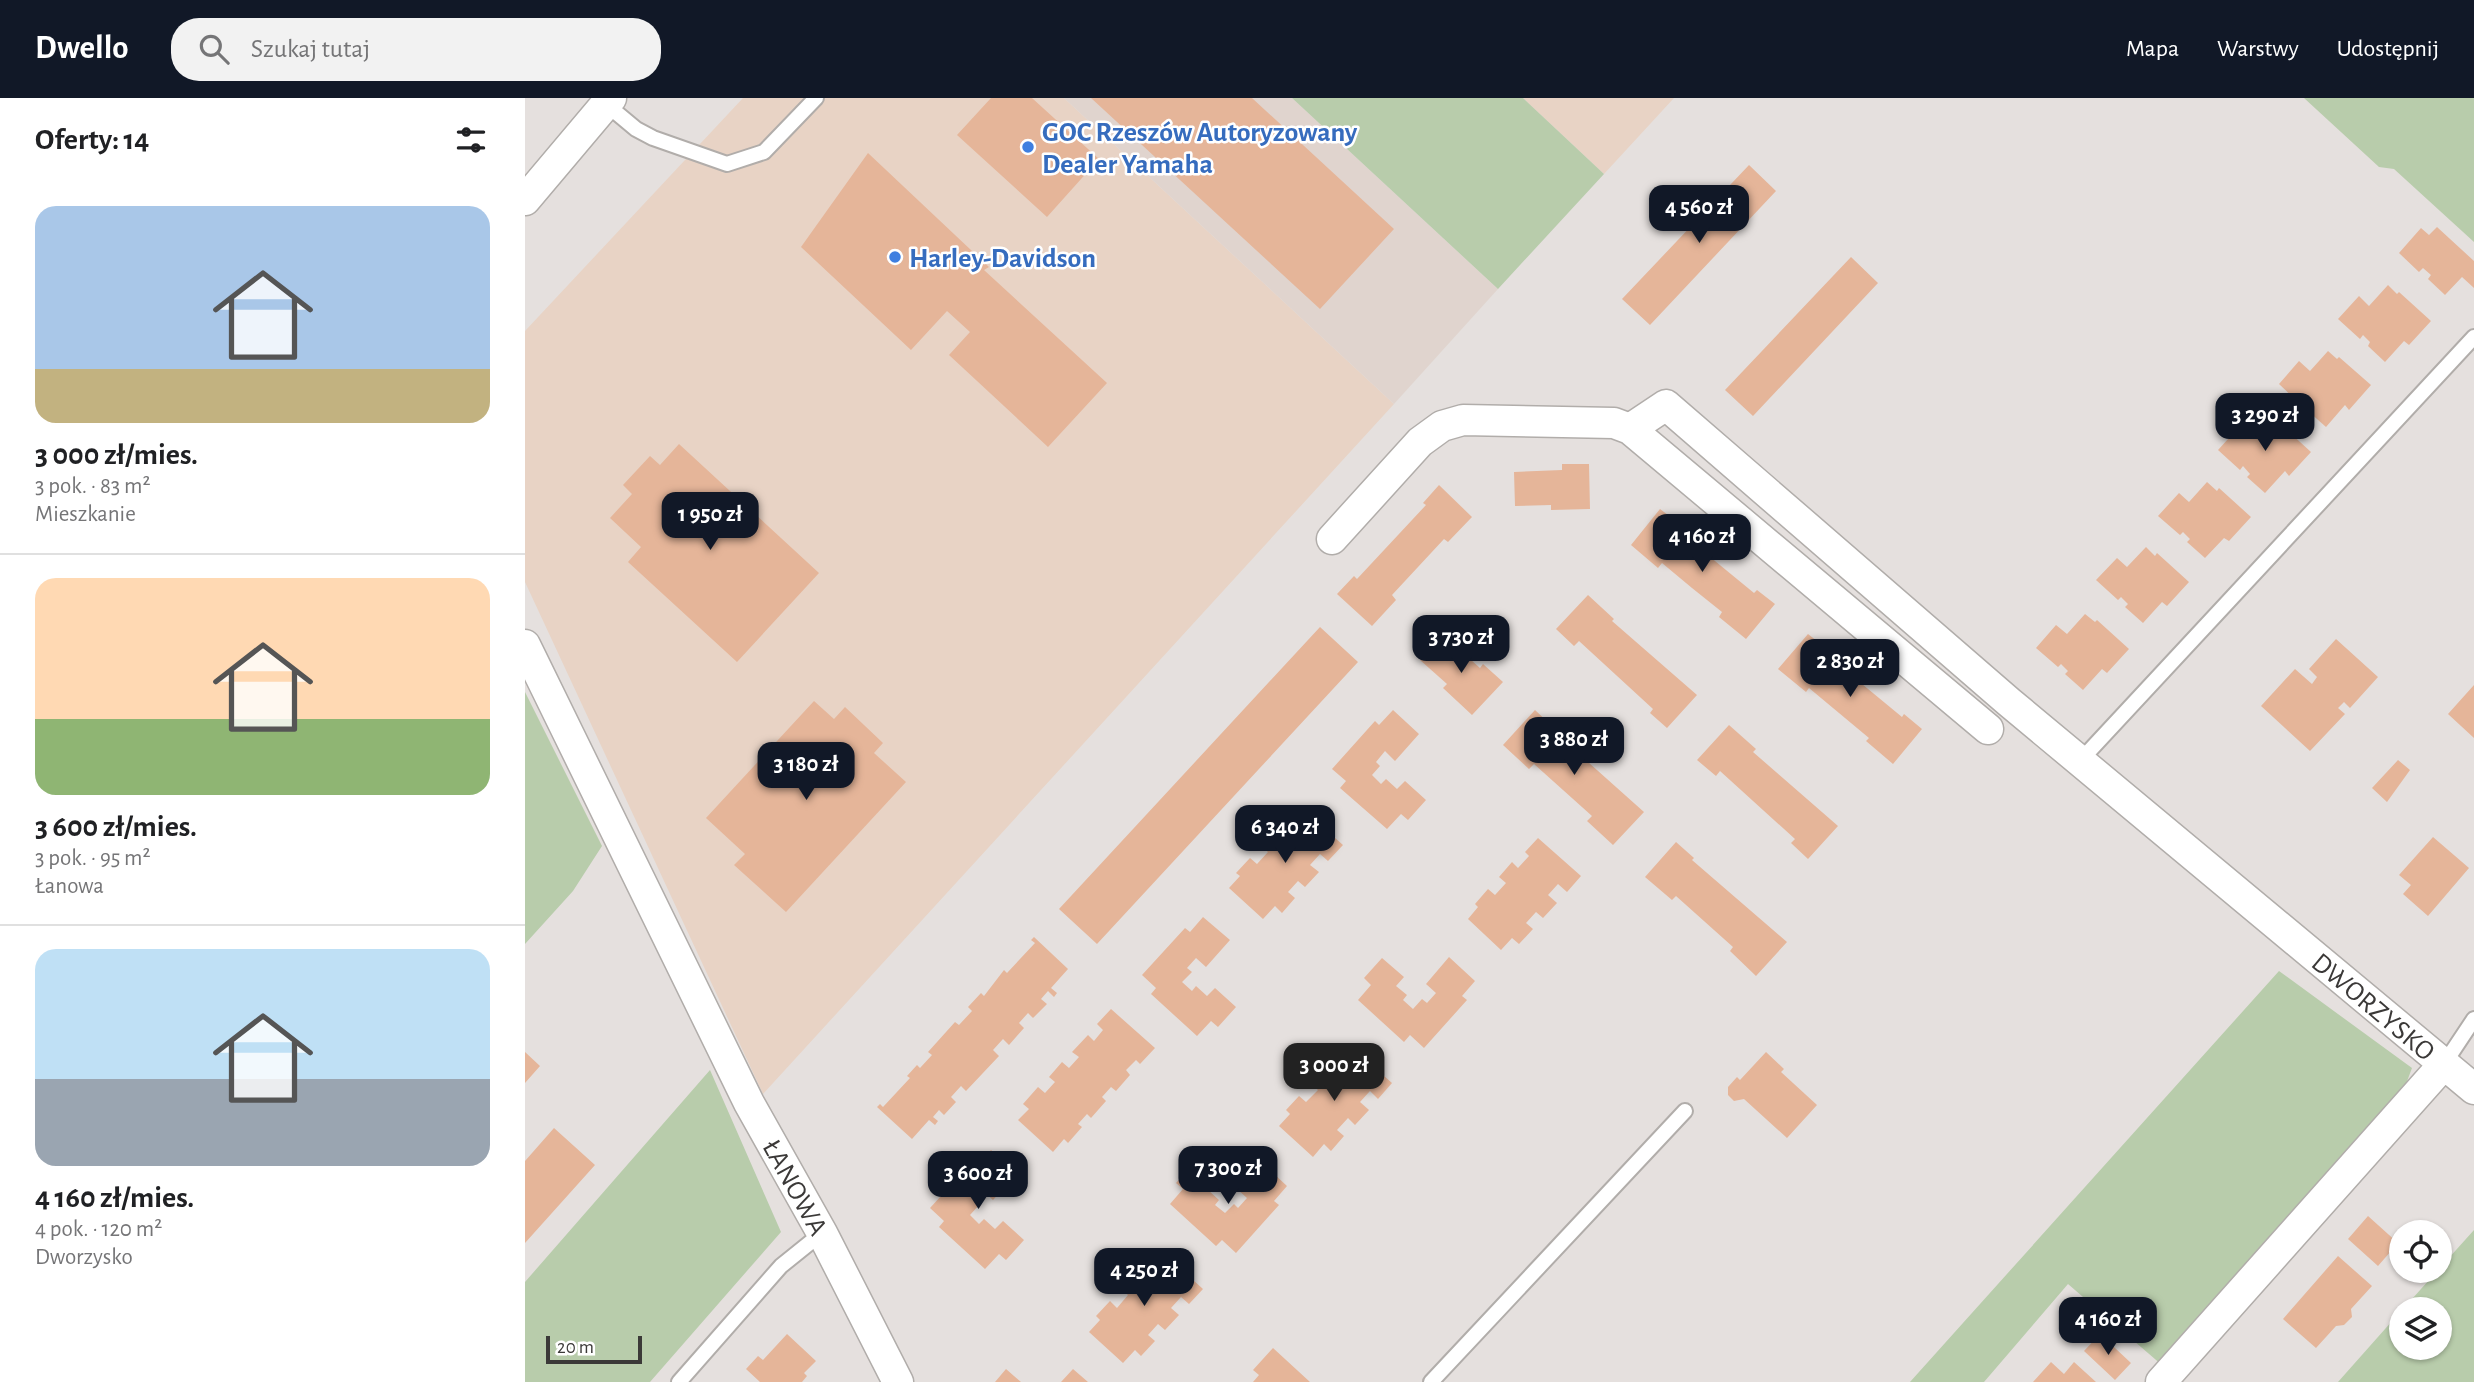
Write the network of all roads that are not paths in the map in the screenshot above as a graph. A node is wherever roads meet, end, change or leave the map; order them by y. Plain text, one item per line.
1 (816, 98) edge
2 (609, 101) edge
3 (525, 200) edge
4 (2474, 337) edge
5 (1630, 429) junction
6 (1332, 539) dead end
7 (525, 645) edge
8 (1988, 729) dead end
9 (2080, 761) junction
10 (2474, 1019) edge
11 (2444, 1064) junction
12 (2474, 1089) edge
13 (1685, 1111) dead end
14 (822, 1234) junction
15 (679, 1382) edge
16 (898, 1382) edge
17 (1431, 1382) edge
18 (2161, 1382) edge

1 - 2 lane
2 - 3 street
4 - 9 lane
5 - 6 street
5 - 8 street
5 - 9 street, DWORZYSKO
7 - 14 street, ŁANOWA
9 - 11 street, DWORZYSKO
10 - 11 lane
11 - 12 street
11 - 18 street, DWORZYSKO
13 - 17 lane
14 - 15 lane
14 - 16 street, ŁANOWA

